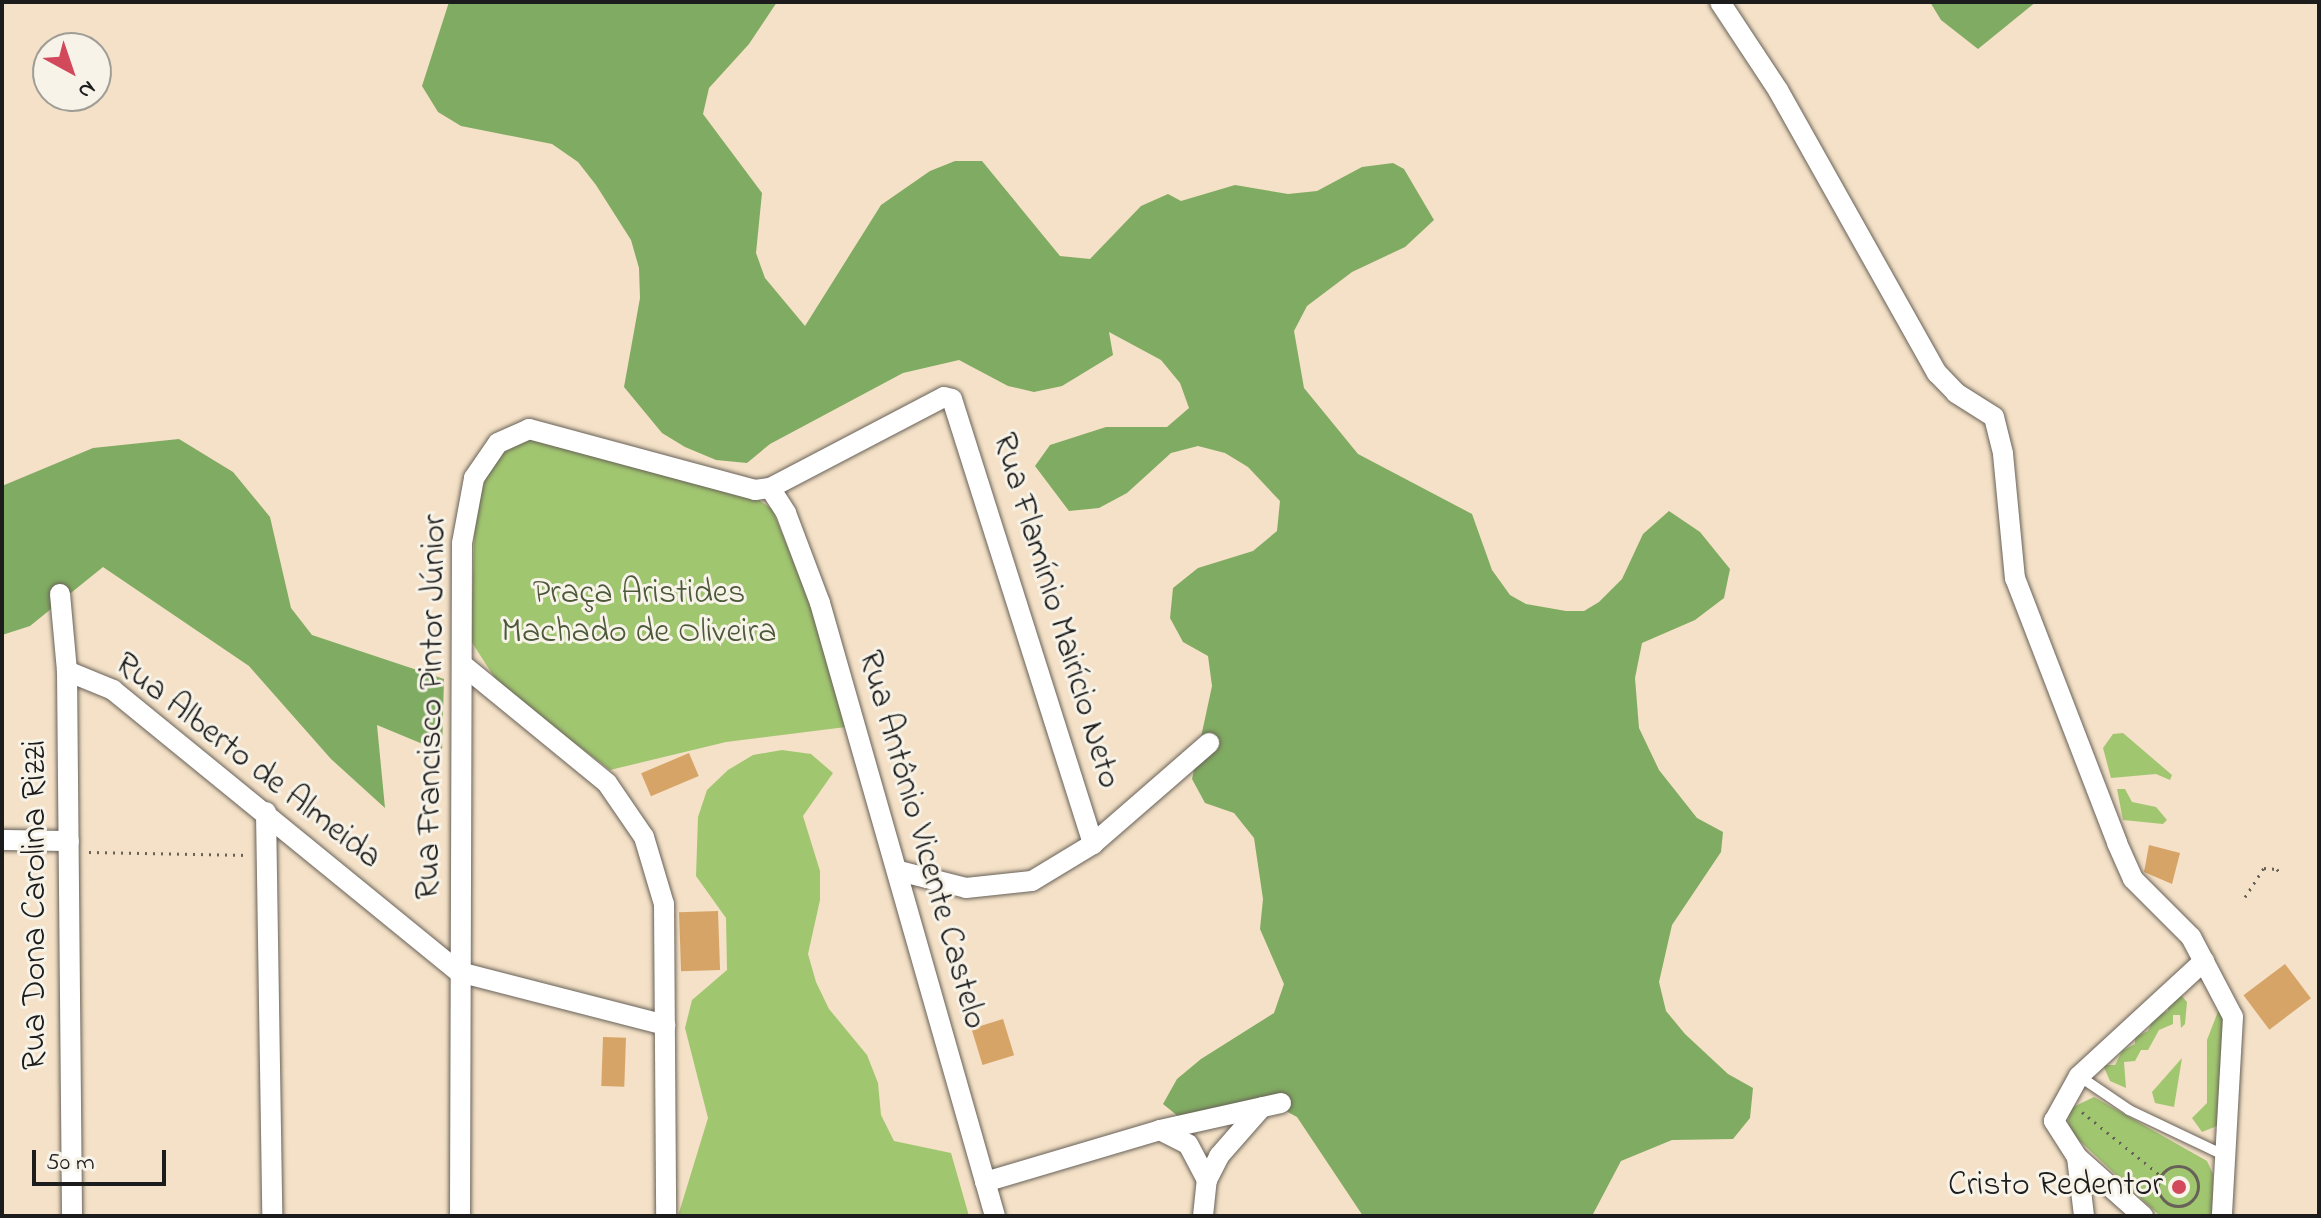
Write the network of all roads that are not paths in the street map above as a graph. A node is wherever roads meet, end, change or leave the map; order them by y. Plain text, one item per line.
1 (1720, 2) edge
2 (770, 488) junction
3 (60, 594) dead end
4 (463, 665) junction
5 (67, 671) junction
6 (1209, 743) dead end
7 (266, 812) junction
8 (2, 840) edge
9 (1093, 844) junction
10 (69, 846) junction
11 (899, 871) junction
12 (2204, 961) junction
13 (459, 972) junction
14 (665, 1025) junction
15 (2079, 1076) junction
16 (1160, 1130) junction
17 (2226, 1156) junction
18 (2077, 1157) junction
19 (2094, 1174) junction
20 (1207, 1180) junction
21 (985, 1182) junction
22 (72, 1216) edge
23 (272, 1216) edge
24 (460, 1216) edge
25 (666, 1216) edge
26 (995, 1216) edge
27 (1203, 1216) edge
28 (2084, 1216) edge
29 (2097, 1216) edge
30 (2143, 1216) edge
31 (2222, 1216) edge

1 - 12 street
2 - 4 street, Rua Francisco Pintor Júnior
2 - 9 street, Rua Flamínio Mairício Neto
2 - 11 street, Rua Antônio Vicente Castelo
3 - 5 street, Rua Dona Carolina Rizzi
4 - 13 street, Rua Francisco Pintor Júnior
4 - 14 street
5 - 7 street, Rua Alberto de Almeida
5 - 10 street, Rua Dona Carolina Rizzi
6 - 9 street
7 - 13 street, Rua Alberto de Almeida
7 - 23 street
8 - 10 street
9 - 11 street
10 - 22 street, Rua Dona Carolina Rizzi
11 - 21 street, Rua Antônio Vicente Castelo
12 - 15 street
12 - 17 street
13 - 14 street
13 - 24 street, Rua Francisco Pintor Júnior
14 - 25 street
15 - 17 lane
15 - 18 street
16 - 20 street
16 - 20 street
16 - 21 street
17 - 31 street
18 - 19 street
18 - 28 street
19 - 29 street
19 - 30 street
20 - 27 street
21 - 26 street, Rua Antônio Vicente Castelo

